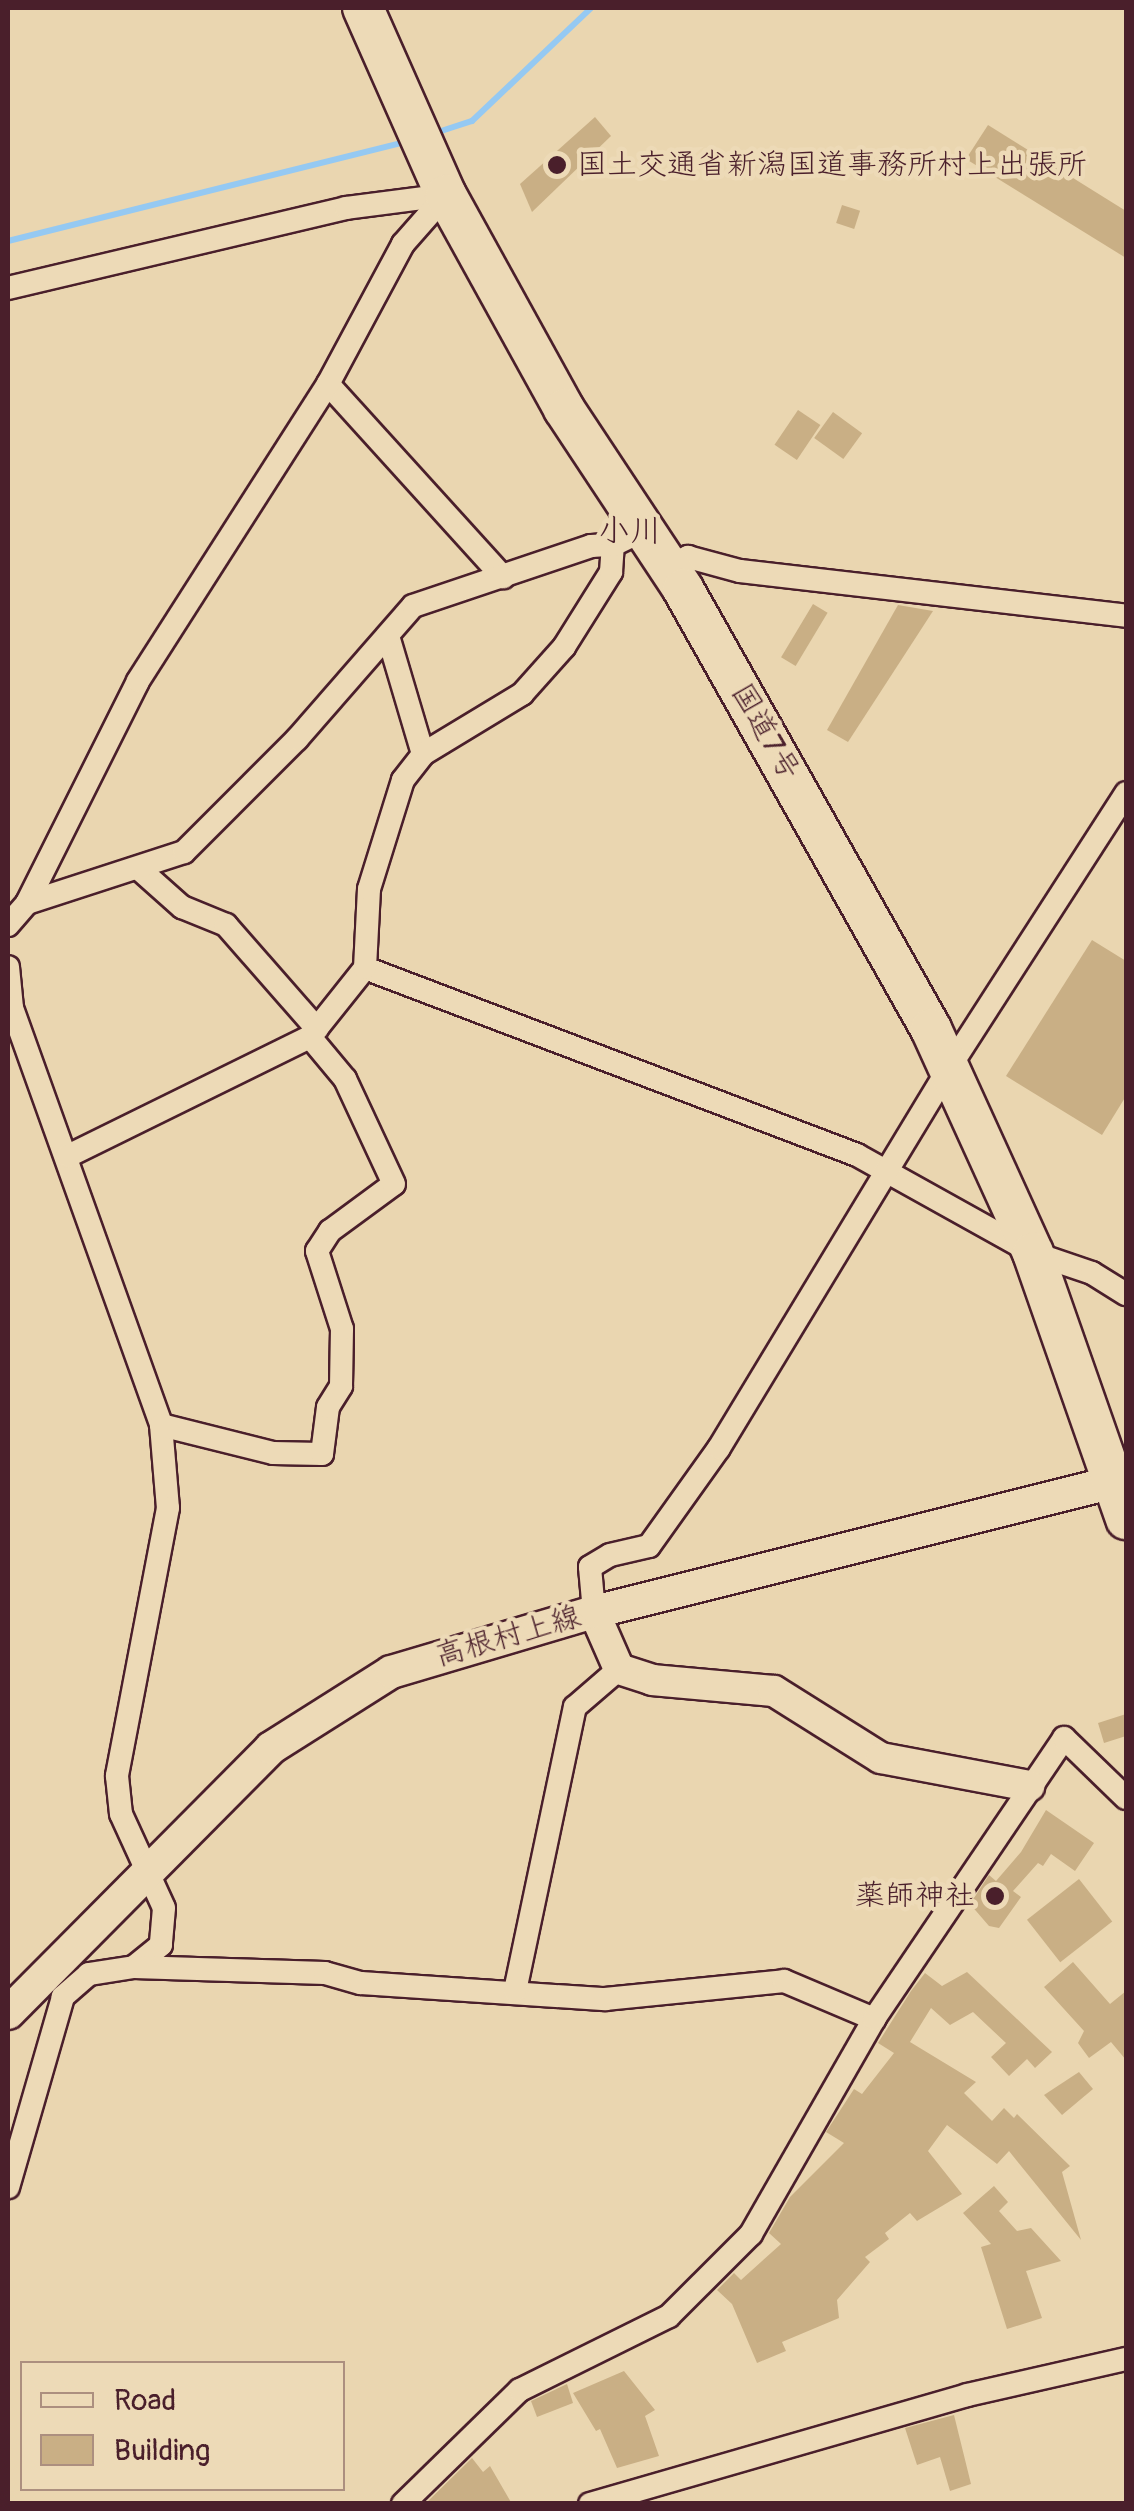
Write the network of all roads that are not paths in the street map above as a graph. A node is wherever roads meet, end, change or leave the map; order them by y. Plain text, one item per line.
1 (364, 8) edge
2 (446, 195) junction
3 (8, 288) edge
4 (328, 384) junction
5 (628, 537) junction
6 (668, 568) junction
7 (502, 576) junction
8 (1126, 616) edge
9 (388, 636) junction
10 (423, 754) junction
11 (1126, 793) edge
12 (138, 868) junction
13 (27, 904) junction
14 (8, 925) edge
15 (8, 967) edge
16 (366, 968) junction
17 (314, 1033) junction
18 (949, 1068) junction
19 (68, 1156) junction
20 (887, 1171) junction
21 (1033, 1253) junction
22 (1126, 1294) edge
23 (161, 1425) junction
24 (1123, 1494) edge
25 (594, 1612) junction
26 (619, 1669) junction
27 (1029, 1786) junction
28 (1126, 1798) edge
29 (145, 1872) junction
30 (134, 1967) junction
31 (515, 1992) junction
32 (8, 2013) edge
33 (874, 2020) junction
34 (8, 2187) edge
35 (1126, 2359) edge
36 (402, 2504) edge
37 (590, 2504) edge

1 - 2 highway, 国道7号
2 - 3 street
2 - 4 street
2 - 5 highway, 国道7号
4 - 7 street
4 - 13 street
5 - 6 highway, 国道7号
5 - 7 street
5 - 10 street
6 - 8 street
6 - 18 highway, 国道7号
7 - 9 street
9 - 10 street
9 - 12 street
10 - 16 street
11 - 18 street
12 - 13 street
12 - 17 street
13 - 14 street
15 - 19 street
16 - 17 street
16 - 20 street
17 - 19 street
17 - 23 street
18 - 20 street
18 - 21 highway, 国道7号
19 - 23 street
20 - 21 street
20 - 25 street
21 - 22 street
21 - 24 highway, 国道7号
23 - 29 street
24 - 25 main road, 高根村上線
25 - 26 street
25 - 29 main road, 高根村上線
26 - 27 street
26 - 31 street
27 - 28 street
27 - 33 street
29 - 30 street
29 - 32 main road, 高根村上線
30 - 31 street
30 - 34 street
31 - 33 street
33 - 36 street
35 - 37 street

